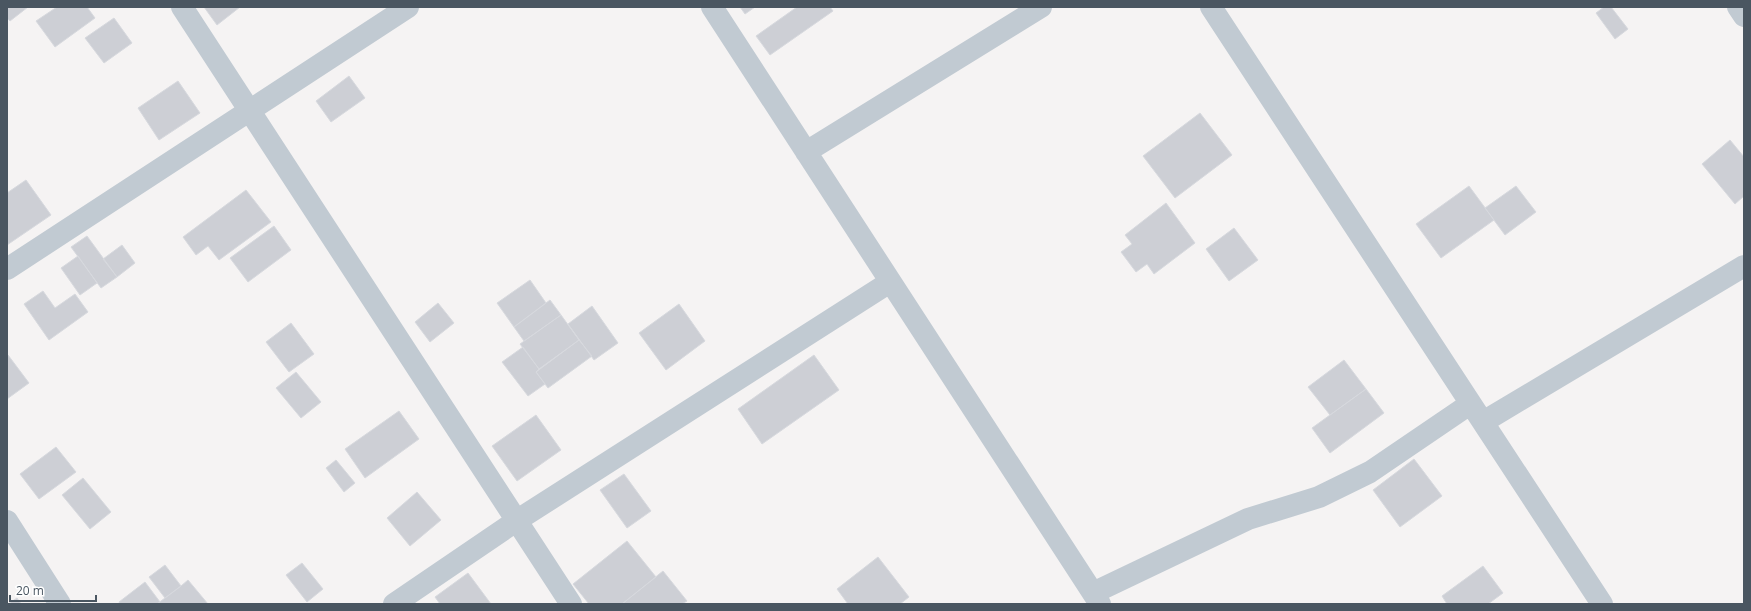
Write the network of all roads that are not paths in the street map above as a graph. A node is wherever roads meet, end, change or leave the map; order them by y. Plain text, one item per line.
1 (182, 7) edge
2 (408, 7) edge
3 (712, 7) edge
4 (1041, 7) edge
5 (1211, 7) edge
6 (1738, 7) edge
7 (1744, 16) edge
8 (249, 111) junction
9 (806, 152) junction
10 (1744, 266) edge
11 (7, 269) edge
12 (890, 282) junction
13 (1470, 404) junction
14 (1483, 422) junction
15 (516, 520) junction
16 (7, 521) edge
17 (1097, 598) edge
18 (60, 604) edge
19 (394, 604) edge
20 (571, 604) edge
21 (1602, 604) edge

1 - 8 street
2 - 8 street
3 - 9 street
4 - 9 street
5 - 13 street
6 - 7 street
8 - 11 street
8 - 15 street
9 - 12 street
10 - 14 street
12 - 15 street
12 - 17 street
13 - 14 street
13 - 17 street
14 - 21 street
15 - 19 street
15 - 20 street
16 - 18 street

